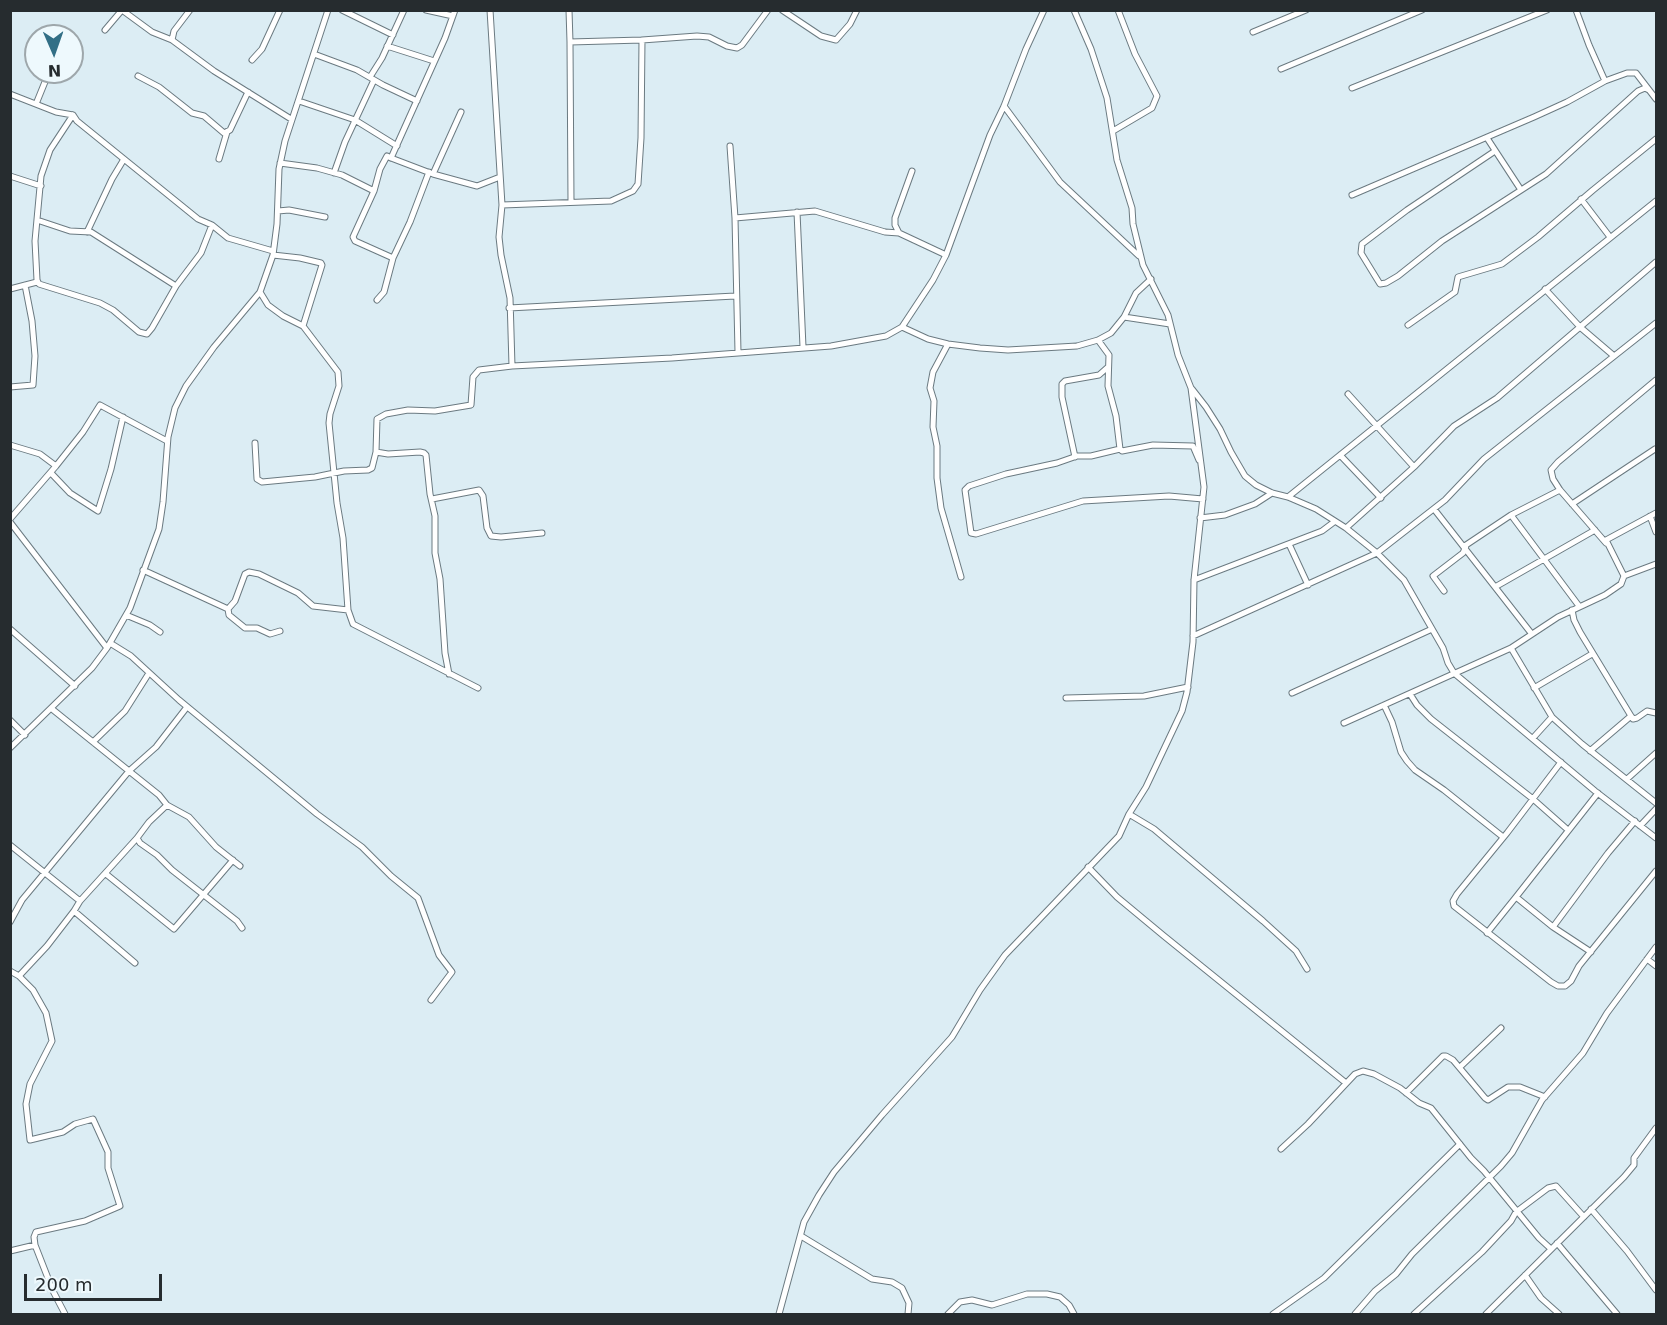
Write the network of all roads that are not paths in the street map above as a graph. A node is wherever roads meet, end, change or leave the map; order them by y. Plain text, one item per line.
1 (122, 10) edge
2 (190, 10) edge
3 (280, 10) edge
4 (328, 10) edge
5 (342, 10) edge
6 (404, 10) edge
7 (426, 10) edge
8 (490, 10) edge
9 (569, 10) edge
10 (768, 10) edge
11 (782, 10) edge
12 (857, 10) edge
13 (1044, 10) edge
14 (1074, 10) edge
15 (1118, 10) edge
16 (1306, 10) edge
17 (1422, 10) edge
18 (1547, 10) edge
19 (1576, 10) edge
20 (454, 14) edge
21 (105, 30) dead end
22 (1253, 32) dead end
23 (393, 35) junction
24 (172, 40) junction
25 (642, 40) junction
26 (570, 42) junction
27 (387, 46) junction
28 (314, 54) junction
29 (252, 60) dead end
30 (434, 61) junction
31 (1281, 69) dead end
32 (138, 76) dead end
33 (372, 79) junction
34 (1605, 81) junction
35 (44, 84) edge
36 (1352, 88) dead end
37 (1649, 90) junction
38 (248, 92) junction
39 (10, 94) edge
40 (1656, 99) edge
41 (299, 101) junction
42 (417, 101) junction
43 (36, 104) junction
44 (1004, 106) junction
45 (461, 112) dead end
46 (73, 115) junction
47 (291, 119) junction
48 (355, 120) junction
49 (1113, 131) junction
50 (227, 132) junction
51 (1487, 138) junction
52 (1656, 139) edge
53 (397, 146) junction
54 (730, 146) dead end
55 (1495, 151) junction
56 (392, 158) junction
57 (124, 159) junction
58 (219, 159) dead end
59 (280, 163) junction
60 (912, 171) dead end
61 (334, 173) junction
62 (431, 173) junction
63 (10, 176) edge
64 (500, 177) junction
65 (41, 186) junction
66 (1521, 190) junction
67 (374, 191) junction
68 (1352, 195) dead end
69 (1581, 199) junction
70 (1656, 201) edge
71 (571, 202) junction
72 (502, 205) junction
73 (278, 211) junction
74 (797, 212) junction
75 (325, 217) dead end
76 (735, 218) junction
77 (37, 220) junction
78 (212, 225) junction
79 (87, 232) junction
80 (899, 233) junction
81 (1610, 237) junction
82 (273, 254) junction
83 (946, 255) junction
84 (1141, 257) junction
85 (393, 258) junction
86 (1656, 262) edge
87 (1151, 279) junction
88 (38, 282) junction
89 (25, 285) junction
90 (176, 286) junction
91 (10, 289) edge
92 (1545, 290) junction
93 (260, 292) junction
94 (735, 297) junction
95 (377, 300) dead end
96 (509, 308) junction
97 (1124, 317) junction
98 (1656, 323) edge
99 (1170, 324) junction
100 (1408, 325) dead end
101 (303, 327) junction
102 (902, 327) junction
103 (1580, 327) junction
104 (1098, 340) junction
105 (948, 344) junction
106 (803, 347) junction
107 (738, 352) junction
108 (1614, 356) junction
109 (512, 366) junction
110 (1108, 367) junction
111 (1656, 380) edge
112 (10, 387) edge
113 (1191, 387) junction
114 (1348, 394) dead end
115 (123, 417) junction
116 (1376, 425) junction
117 (167, 441) junction
118 (255, 443) dead end
119 (10, 445) edge
120 (1120, 449) junction
121 (1655, 449) dead end
122 (376, 452) junction
123 (1340, 455) junction
124 (1075, 457) junction
125 (1202, 464) junction
126 (56, 466) junction
127 (1414, 467) junction
128 (51, 472) junction
129 (334, 473) junction
130 (1560, 490) junction
131 (1272, 493) junction
132 (1288, 497) junction
133 (1381, 498) junction
134 (432, 499) junction
135 (1203, 499) junction
136 (1572, 504) junction
137 (1434, 509) junction
138 (1656, 513) edge
139 (1511, 515) junction
140 (1650, 516) junction
141 (1200, 518) junction
142 (10, 521) edge
143 (1334, 522) junction
144 (1346, 528) junction
145 (1595, 530) junction
146 (1656, 532) edge
147 (542, 533) dead end
148 (1606, 543) junction
149 (1289, 544) junction
150 (1465, 546) junction
151 (1377, 552) junction
152 (1545, 560) junction
153 (1656, 564) edge
154 (143, 570) junction
155 (1623, 576) junction
156 (961, 577) dead end
157 (1194, 580) junction
158 (1308, 585) junction
159 (1495, 587) junction
160 (1444, 591) dead end
161 (1579, 606) junction
162 (228, 609) junction
163 (348, 610) junction
164 (1572, 610) junction
165 (126, 615) junction
166 (10, 629) edge
167 (1432, 629) junction
168 (280, 631) dead end
169 (160, 632) dead end
170 (1531, 633) junction
171 (1193, 636) junction
172 (109, 645) junction
173 (1511, 648) junction
174 (1592, 654) junction
175 (149, 673) junction
176 (449, 674) junction
177 (1454, 674) junction
178 (75, 686) junction
179 (1188, 687) junction
180 (478, 688) dead end
181 (1534, 688) junction
182 (1292, 693) dead end
183 (1410, 694) junction
184 (1066, 698) dead end
185 (1384, 705) junction
186 (187, 707) junction
187 (52, 709) junction
188 (1656, 713) edge
189 (1631, 716) junction
190 (1552, 717) junction
191 (10, 720) edge
192 (1344, 723) dead end
193 (25, 735) junction
194 (1533, 738) junction
195 (93, 742) junction
196 (10, 748) edge
197 (1590, 751) junction
198 (1656, 753) edge
199 (1561, 762) junction
200 (129, 771) junction
201 (1627, 778) junction
202 (1598, 793) junction
203 (1533, 799) junction
204 (1656, 803) edge
205 (166, 805) junction
206 (1656, 809) edge
207 (1129, 814) junction
208 (1638, 824) junction
209 (1568, 830) junction
210 (1503, 837) junction
211 (137, 838) junction
212 (1656, 838) edge
213 (10, 845) edge
214 (233, 860) junction
215 (240, 866) dead end
216 (1088, 867) junction
217 (45, 872) junction
218 (1656, 872) edge
219 (106, 874) junction
220 (203, 895) junction
221 (1516, 897) junction
222 (80, 901) junction
223 (74, 911) junction
224 (10, 922) edge
225 (1553, 927) junction
226 (242, 928) dead end
227 (1487, 933) junction
228 (1656, 947) edge
229 (1591, 952) junction
230 (1647, 959) junction
231 (135, 963) dead end
232 (1656, 966) edge
233 (1307, 969) dead end
234 (10, 971) edge
235 (19, 976) junction
236 (431, 1000) dead end
237 (1501, 1028) dead end
238 (1460, 1067) junction
239 (1346, 1083) junction
240 (1406, 1093) junction
241 (1545, 1097) junction
242 (1656, 1128) edge
243 (1460, 1144) junction
244 (1281, 1149) dead end
245 (1489, 1178) junction
246 (1591, 1209) junction
247 (1516, 1212) junction
248 (1584, 1217) junction
249 (801, 1236) junction
250 (1557, 1243) junction
251 (35, 1245) junction
252 (1551, 1249) junction
253 (10, 1251) edge
254 (1525, 1275) junction
255 (1656, 1290) edge
256 (1492, 1312) edge
257 (65, 1314) edge
258 (779, 1314) edge
259 (908, 1314) edge
260 (948, 1314) edge
261 (1074, 1314) edge
262 (1273, 1314) edge
263 (1355, 1314) edge
264 (1414, 1314) edge
265 (1486, 1314) edge
266 (1559, 1314) edge
267 (1617, 1314) edge

1 - 21 street
1 - 24 street
2 - 24 street
3 - 29 street
4 - 28 street
5 - 23 street
6 - 23 street
7 - 20 street
8 - 64 street
9 - 26 street
10 - 25 street
11 - 12 street
13 - 44 street
14 - 49 street
15 - 49 street
16 - 22 street
17 - 31 street
18 - 36 street
19 - 34 street
20 - 30 street
23 - 27 street
24 - 38 street
25 - 26 street
25 - 71 street
26 - 71 street
27 - 30 street
27 - 33 street
28 - 33 street
28 - 41 street
30 - 42 street
32 - 50 street
33 - 42 street
33 - 48 street
34 - 37 street
34 - 51 street
35 - 43 street
37 - 40 street
37 - 66 street
38 - 47 street
38 - 50 street
39 - 43 street
41 - 47 street
41 - 48 street
42 - 53 street
43 - 46 street
44 - 83 street
44 - 84 street
45 - 62 street
46 - 57 street
46 - 65 street
47 - 59 street
48 - 53 street
48 - 61 street
49 - 84 street
50 - 58 street
51 - 55 street
51 - 68 street
52 - 69 street
53 - 56 street
54 - 76 street
55 - 66 street
55 - 66 street
56 - 62 street
56 - 67 street
57 - 78 street
57 - 79 street
59 - 61 street
59 - 73 street
60 - 80 street
61 - 67 street
62 - 64 street
62 - 85 street
63 - 65 street
64 - 72 street
65 - 77 street
67 - 85 street
69 - 81 street
69 - 100 street
70 - 81 street
71 - 72 street
72 - 96 street
73 - 75 street
73 - 82 street
74 - 76 street
74 - 80 street
74 - 106 street
76 - 94 street
77 - 79 street
77 - 88 street
78 - 82 street
78 - 90 street
79 - 90 street
80 - 83 street
81 - 92 street
82 - 93 street
82 - 101 street
83 - 102 street
84 - 87 street
85 - 95 street
86 - 103 street
87 - 97 street
87 - 99 street
88 - 89 street
88 - 90 street
89 - 91 street
89 - 112 street
92 - 103 street
92 - 116 street
93 - 101 street
93 - 117 street
94 - 96 street
94 - 107 street
96 - 109 street
97 - 99 street
97 - 104 street
98 - 108 street
99 - 113 street
101 - 129 street
102 - 105 street
102 - 106 street
103 - 108 street
103 - 127 street
104 - 105 street
104 - 110 street
105 - 156 street
106 - 107 street
107 - 109 street
108 - 137 street
109 - 122 street
110 - 120 street
110 - 124 street
111 - 130 street
113 - 125 street
113 - 131 street
114 - 116 street
115 - 117 street
115 - 126 street
115 - 128 street
116 - 123 street
116 - 127 street
117 - 154 street
118 - 129 street
119 - 126 street
120 - 124 street
120 - 125 street
121 - 136 street
122 - 129 street
122 - 134 street
123 - 132 street
123 - 133 street
124 - 135 street
125 - 135 street
126 - 128 street
127 - 133 street
128 - 142 street
129 - 163 street
130 - 136 street
130 - 139 street
131 - 132 street
131 - 141 street
132 - 143 street
133 - 144 street
134 - 147 street
134 - 176 street
135 - 141 street
136 - 145 street
137 - 150 street
137 - 151 street
138 - 140 street
139 - 150 street
139 - 152 street
140 - 146 street
140 - 148 street
141 - 157 street
142 - 172 street
143 - 144 street
143 - 149 street
144 - 151 street
145 - 148 street
145 - 152 street
148 - 155 street
149 - 157 street
149 - 158 street
150 - 159 street
150 - 160 street
151 - 158 street
151 - 167 street
152 - 159 street
152 - 161 street
153 - 155 street
154 - 162 street
154 - 165 street
155 - 161 street
157 - 171 street
158 - 171 street
159 - 170 street
161 - 164 street
162 - 163 street
162 - 168 street
163 - 176 street
164 - 170 street
164 - 174 street
165 - 169 street
165 - 172 street
166 - 178 street
167 - 177 street
167 - 182 street
170 - 173 street
171 - 179 street
172 - 175 street
172 - 178 street
173 - 177 street
173 - 181 street
174 - 181 street
174 - 189 street
175 - 186 street
175 - 195 street
176 - 180 street
177 - 183 street
177 - 194 street
178 - 187 street
179 - 184 street
179 - 207 street
181 - 190 street
183 - 185 street
183 - 203 street
185 - 192 street
185 - 210 street
186 - 200 street
186 - 236 street
187 - 193 street
187 - 195 street
188 - 189 street
189 - 197 street
190 - 194 street
190 - 197 street
191 - 193 street
193 - 196 street
194 - 199 street
195 - 200 street
197 - 201 street
198 - 201 street
199 - 202 street
199 - 203 street
200 - 205 street
200 - 217 street
201 - 204 street
202 - 208 street
202 - 209 street
203 - 209 street
203 - 210 street
205 - 211 street
205 - 214 street
206 - 208 street
207 - 216 street
207 - 233 street
208 - 212 street
208 - 225 street
209 - 221 street
210 - 227 street
211 - 219 street
211 - 220 street
213 - 217 street
214 - 215 street
214 - 220 street
216 - 239 street
216 - 249 street
217 - 222 street
217 - 224 street
218 - 229 street
219 - 220 street
219 - 222 street
220 - 226 street
221 - 225 street
221 - 227 street
222 - 223 street
223 - 231 street
223 - 235 street
225 - 229 street
227 - 229 street
228 - 230 street
230 - 232 street
230 - 241 street
234 - 235 street
235 - 251 street
237 - 238 street
238 - 240 street
238 - 241 street
239 - 240 street
239 - 244 street
240 - 243 street
241 - 245 street
242 - 246 street
243 - 245 street
243 - 262 street
245 - 247 street
245 - 263 street
246 - 248 street
246 - 255 street
247 - 248 street
247 - 252 street
247 - 264 street
248 - 250 street
249 - 258 street
249 - 259 street
250 - 252 street
250 - 267 street
251 - 253 street
251 - 257 street
252 - 254 street
254 - 256 street
254 - 266 street
256 - 265 street
260 - 261 street

